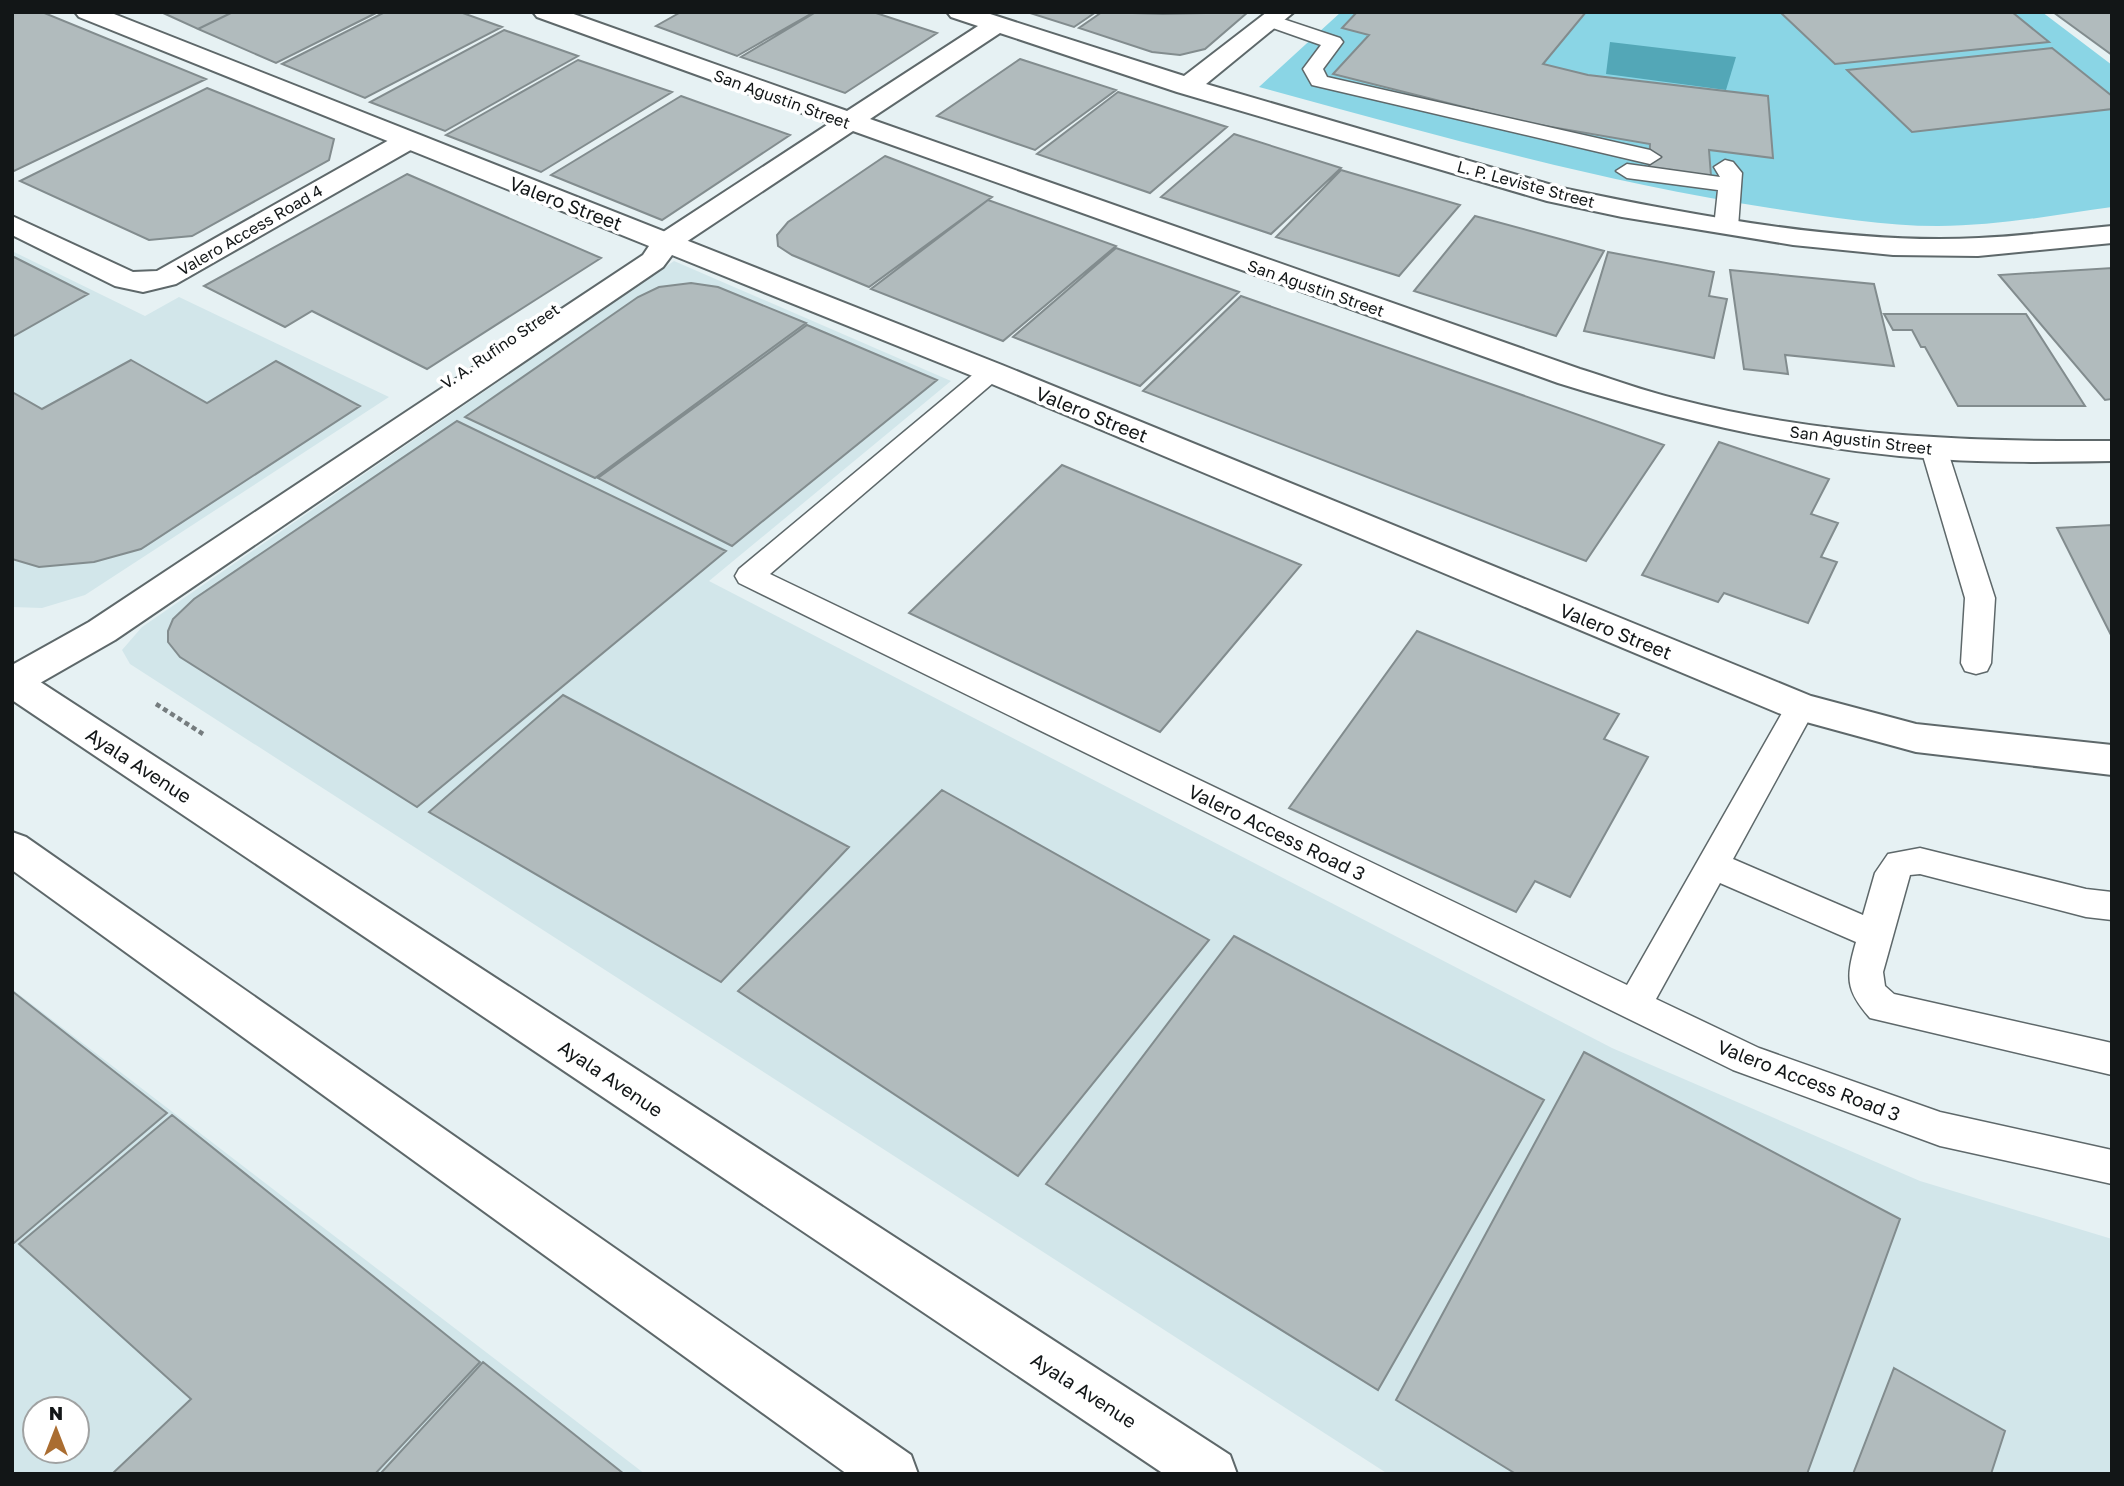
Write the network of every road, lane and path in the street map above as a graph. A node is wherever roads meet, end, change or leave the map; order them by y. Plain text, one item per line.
1 (87, 12) edge
2 (545, 12) edge
3 (959, 12) edge
4 (1277, 17) edge
5 (997, 24) junction
6 (1186, 87) junction
7 (847, 122) junction
8 (407, 141) junction
9 (1636, 161) junction
10 (1709, 164) dead end
11 (1730, 185) junction
12 (1622, 209) junction
13 (12, 224) edge
14 (1726, 227) junction
15 (2112, 234) edge
16 (667, 242) junction
17 (991, 372) junction
18 (1934, 449) junction
19 (2112, 451) edge
20 (1976, 663) dead end
21 (12, 682) edge
22 (156, 704) dead end
23 (1801, 707) junction
24 (203, 734) dead end
25 (2112, 760) edge
26 (12, 848) edge
27 (1712, 865) junction
28 (2112, 906) edge
29 (1875, 936) junction
30 (1634, 1006) junction
31 (2112, 1059) edge
32 (2112, 1167) edge
33 (892, 1474) edge
34 (1211, 1474) edge

1 - 8 street, Valero Street
2 - 7 street, San Agustin Street
3 - 5 street, L. P. Leviste Street
4 - 6 street
4 - 9 lane
5 - 6 street, L. P. Leviste Street
5 - 7 street, V. A. Rufino Street
6 - 12 street, L. P. Leviste Street
7 - 16 street, V. A. Rufino Street
7 - 18 street, San Agustin Street
8 - 13 street, Valero Access Road 4
8 - 16 street, Valero Street
9 - 11 lane
9 - 12 lane
10 - 11 lane
11 - 14 lane
12 - 14 street, L. P. Leviste Street
14 - 15 street, L. P. Leviste Street
16 - 17 street, Valero Street
16 - 21 street, V. A. Rufino Street
17 - 23 street, Valero Street
17 - 30 lane, Valero Access Road 3
18 - 19 street, San Agustin Street
18 - 20 lane
21 - 34 street, Ayala Avenue
22 - 24 path
23 - 25 street, Valero Street
23 - 27 lane
26 - 33 street
27 - 29 lane
27 - 30 lane
28 - 29 lane
29 - 31 lane
30 - 32 lane, Valero Access Road 3

